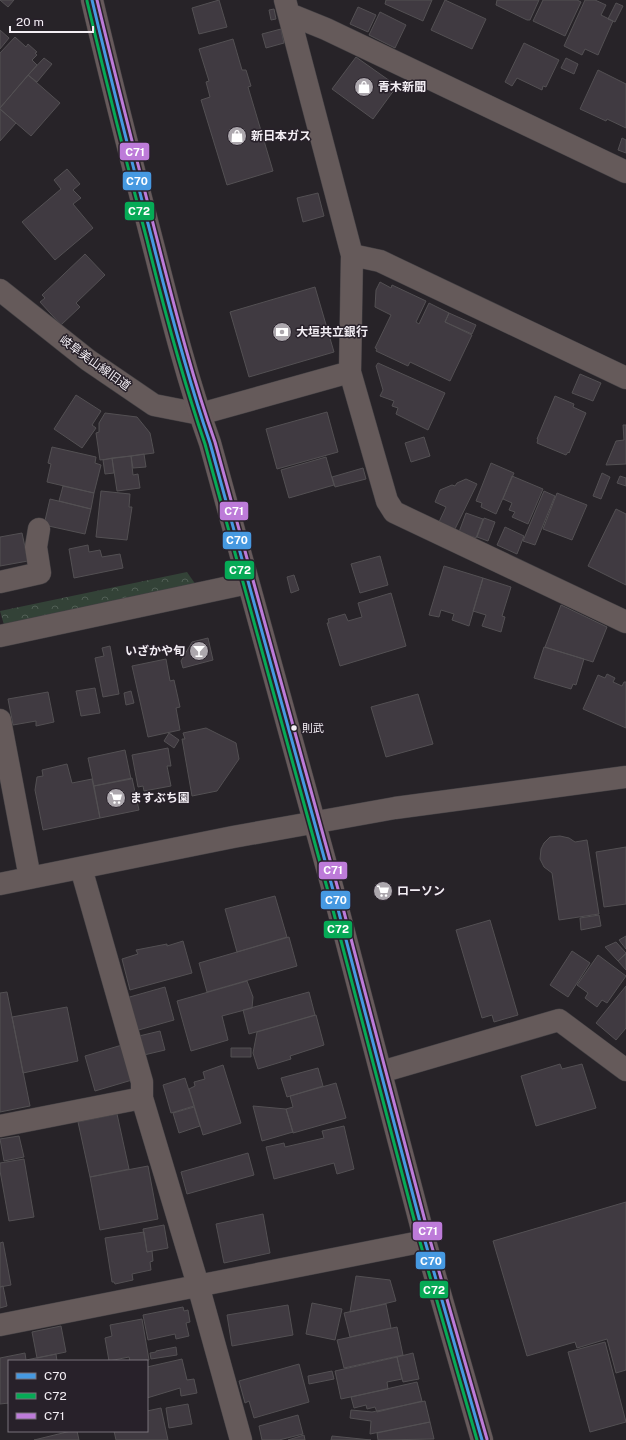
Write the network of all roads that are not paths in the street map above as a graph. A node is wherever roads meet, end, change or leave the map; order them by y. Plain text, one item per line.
1 (92, 0) edge
2 (287, 7) edge
3 (626, 172) edge
4 (352, 255) junction
5 (0, 290) edge
6 (350, 372) junction
7 (626, 378) edge
8 (200, 414) junction
9 (39, 529) dead end
10 (0, 582) edge
11 (248, 583) junction
12 (626, 622) edge
13 (0, 636) edge
14 (0, 720) edge
15 (626, 776) edge
16 (314, 822) junction
17 (81, 868) junction
18 (30, 878) junction
19 (0, 884) edge
20 (626, 1070) edge
21 (381, 1072) junction
22 (142, 1098) junction
23 (0, 1126) edge
24 (425, 1240) junction
25 (198, 1285) junction
26 (0, 1325) edge
27 (241, 1440) edge
28 (482, 1440) edge

1 - 8 main road
2 - 3 street
2 - 4 street
4 - 6 street
4 - 7 street
5 - 8 street, 岐阜美山線旧道
6 - 8 street
6 - 12 street
8 - 11 main road
9 - 10 street
11 - 13 street
11 - 16 main road
14 - 18 street
15 - 16 street
16 - 17 street
16 - 21 main road
17 - 18 street
17 - 22 street
18 - 19 street
20 - 21 street
21 - 24 main road
22 - 23 street
22 - 25 street
24 - 25 street
24 - 28 main road
25 - 26 street
25 - 27 street

